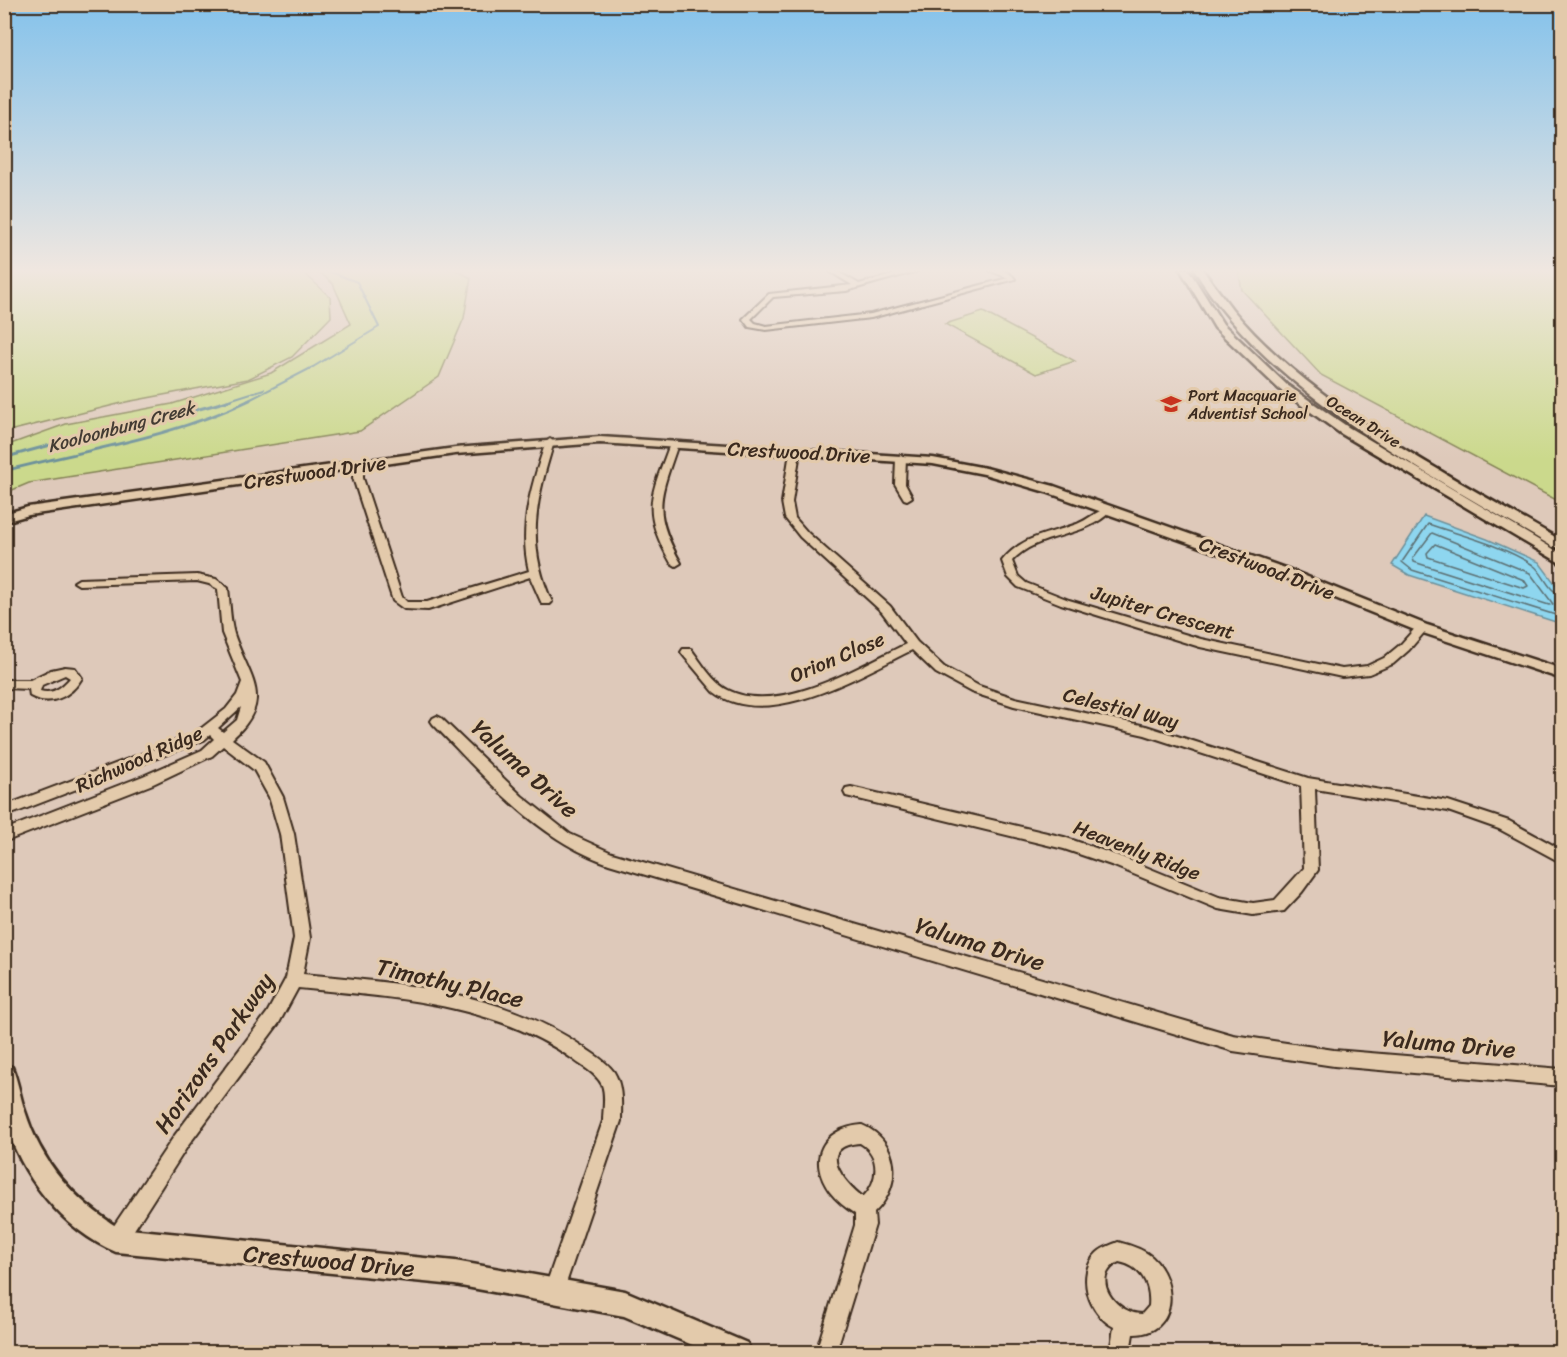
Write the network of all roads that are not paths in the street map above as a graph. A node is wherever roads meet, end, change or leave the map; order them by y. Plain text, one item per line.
1 (1226, 332) edge
2 (1247, 332) edge
3 (1298, 378) junction
4 (1274, 379) junction
5 (550, 442) junction
6 (674, 444) junction
7 (795, 452) junction
8 (902, 458) junction
9 (357, 467) junction
10 (907, 497) dead end
11 (1106, 510) junction
12 (4, 518) edge
13 (1563, 547) edge
14 (1563, 560) edge
15 (676, 564) dead end
16 (533, 573) junction
17 (80, 582) dead end
18 (546, 603) dead end
19 (1422, 628) junction
20 (913, 645) junction
21 (687, 652) dead end
22 (1563, 674) edge
23 (248, 680) junction
24 (36, 683) dead end
25 (4, 684) edge
26 (437, 721) dead end
27 (210, 729) junction
28 (225, 740) junction
29 (1308, 783) junction
30 (851, 792) dead end
31 (4, 812) edge
32 (4, 836) edge
33 (1563, 857) edge
34 (294, 980) junction
35 (4, 1074) edge
36 (1563, 1078) edge
37 (864, 1209) dead end
38 (116, 1240) junction
39 (554, 1291) junction
40 (1125, 1323) dead end
41 (738, 1353) edge
42 (826, 1353) edge
43 (1120, 1353) edge

1 - 4 main road, Ocean Drive
2 - 3 main road, Ocean Drive
3 - 4 main road
3 - 13 main road, Ocean Drive
4 - 14 main road, Ocean Drive
5 - 6 street, Crestwood Drive
5 - 9 street, Crestwood Drive
5 - 16 street
6 - 7 street, Crestwood Drive
6 - 15 street
7 - 8 street, Crestwood Drive
7 - 20 street, Celestial Way
8 - 10 street
8 - 11 street, Crestwood Drive
9 - 12 street, Crestwood Drive
9 - 16 street
11 - 19 street, Crestwood Drive
11 - 19 street, Jupiter Crescent
16 - 18 street
17 - 23 street, Richwood Ridge
19 - 22 street, Crestwood Drive
20 - 21 street, Orion Close
20 - 29 street, Celestial Way
23 - 27 street, Richwood Ridge
23 - 28 street, Richwood Ridge
24 - 25 street
26 - 36 street, Yaluma Drive
27 - 28 street, Horizons Parkway
27 - 31 street, Richwood Ridge
28 - 32 street, Richwood Ridge
28 - 34 street, Horizons Parkway
29 - 30 street, Heavenly Ridge
29 - 33 street, Celestial Way
34 - 38 street, Horizons Parkway
34 - 39 street, Timothy Place
35 - 38 street, Crestwood Drive
37 - 42 street
38 - 39 street, Crestwood Drive
39 - 41 street, Crestwood Drive
40 - 43 street

